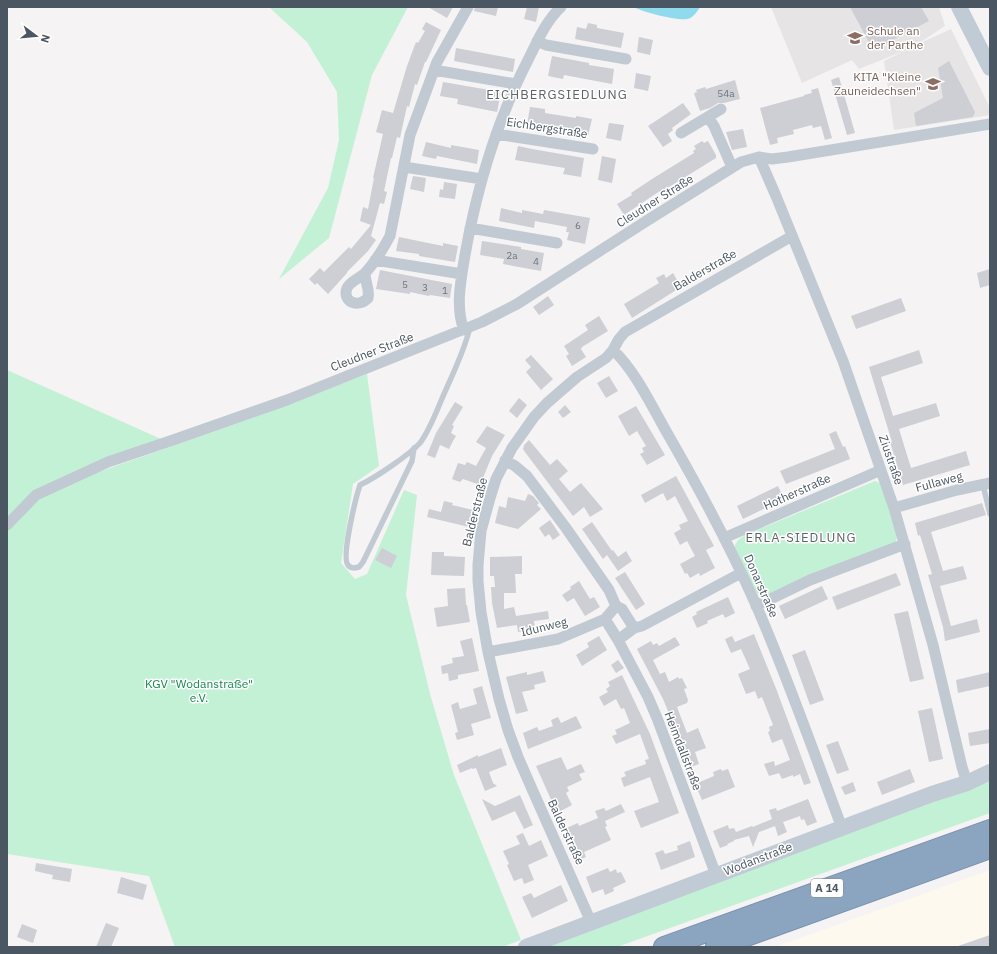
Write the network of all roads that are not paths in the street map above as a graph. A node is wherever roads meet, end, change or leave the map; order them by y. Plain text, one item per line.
1 (468, 7) edge
2 (561, 7) edge
3 (958, 7) edge
4 (537, 41) junction
5 (626, 59) dead end
6 (990, 68) edge
7 (434, 70) junction
8 (516, 84) junction
9 (721, 109) dead end
10 (708, 116) junction
11 (990, 124) edge
12 (682, 132) dead end
13 (496, 134) junction
14 (593, 149) dead end
15 (759, 157) junction
16 (404, 167) junction
17 (732, 168) junction
18 (482, 179) junction
19 (470, 228) junction
20 (792, 236) junction
21 (557, 243) dead end
22 (375, 260) junction
23 (365, 273) dead end
24 (462, 274) junction
25 (467, 329) junction
26 (613, 350) junction
27 (414, 448) junction
28 (505, 460) junction
29 (881, 470) junction
30 (986, 484) edge
31 (894, 508) junction
32 (990, 514) edge
33 (7, 525) edge
34 (724, 538) junction
35 (905, 544) junction
36 (741, 573) junction
37 (616, 606) junction
38 (756, 606) junction
39 (604, 618) junction
40 (634, 628) junction
41 (618, 640) junction
42 (488, 652) junction
43 (990, 772) edge
44 (967, 783) junction
45 (842, 828) junction
46 (990, 830) edge
47 (990, 848) edge
48 (716, 875) junction
49 (591, 922) junction
50 (526, 947) edge
51 (664, 947) edge
52 (716, 947) edge

1 - 7 street
2 - 4 street, Eichbergstraße
3 - 6 street
4 - 5 street
4 - 8 street, Eichbergstraße
7 - 8 street
7 - 16 street
8 - 13 street, Eichbergstraße
9 - 10 street
10 - 12 street
10 - 17 street
11 - 15 street, Cleudner Straße
13 - 14 street, Eichbergstraße
13 - 18 street, Eichbergstraße
15 - 17 street, Cleudner Straße
15 - 20 street, Ziustraße
16 - 18 street
16 - 22 street
17 - 25 street, Cleudner Straße
18 - 19 street, Eichbergstraße
19 - 21 street
19 - 24 street, Eichbergstraße
20 - 26 street, Balderstraße
20 - 29 street, Ziustraße
22 - 23 street
22 - 24 street
24 - 25 street, Eichbergstraße
25 - 27 lane
25 - 33 street, Cleudner Straße
26 - 28 street, Balderstraße
26 - 34 street, Donarstraße
27 - 27 lane
28 - 37 street
28 - 42 street, Balderstraße
29 - 31 street, Ziustraße
29 - 34 street, Hotherstraße
30 - 31 street, Fullaweg
30 - 32 lane
31 - 35 street, Ziustraße
34 - 36 street, Donarstraße
35 - 38 street
35 - 44 street, Ziustraße
36 - 38 street, Donarstraße
36 - 40 street
37 - 39 street
37 - 40 street
38 - 45 street, Donarstraße
39 - 41 street, Heimdallstraße
39 - 42 street, Idunweg
40 - 41 street
41 - 48 street, Heimdallstraße
42 - 49 street, Balderstraße
43 - 44 street, Wodanstraße
44 - 45 street, Wodanstraße
45 - 48 street, Wodanstraße
46 - 51 highway, A 14
47 - 52 highway, A 14
48 - 49 street, Wodanstraße
49 - 50 street, Wodanstraße

